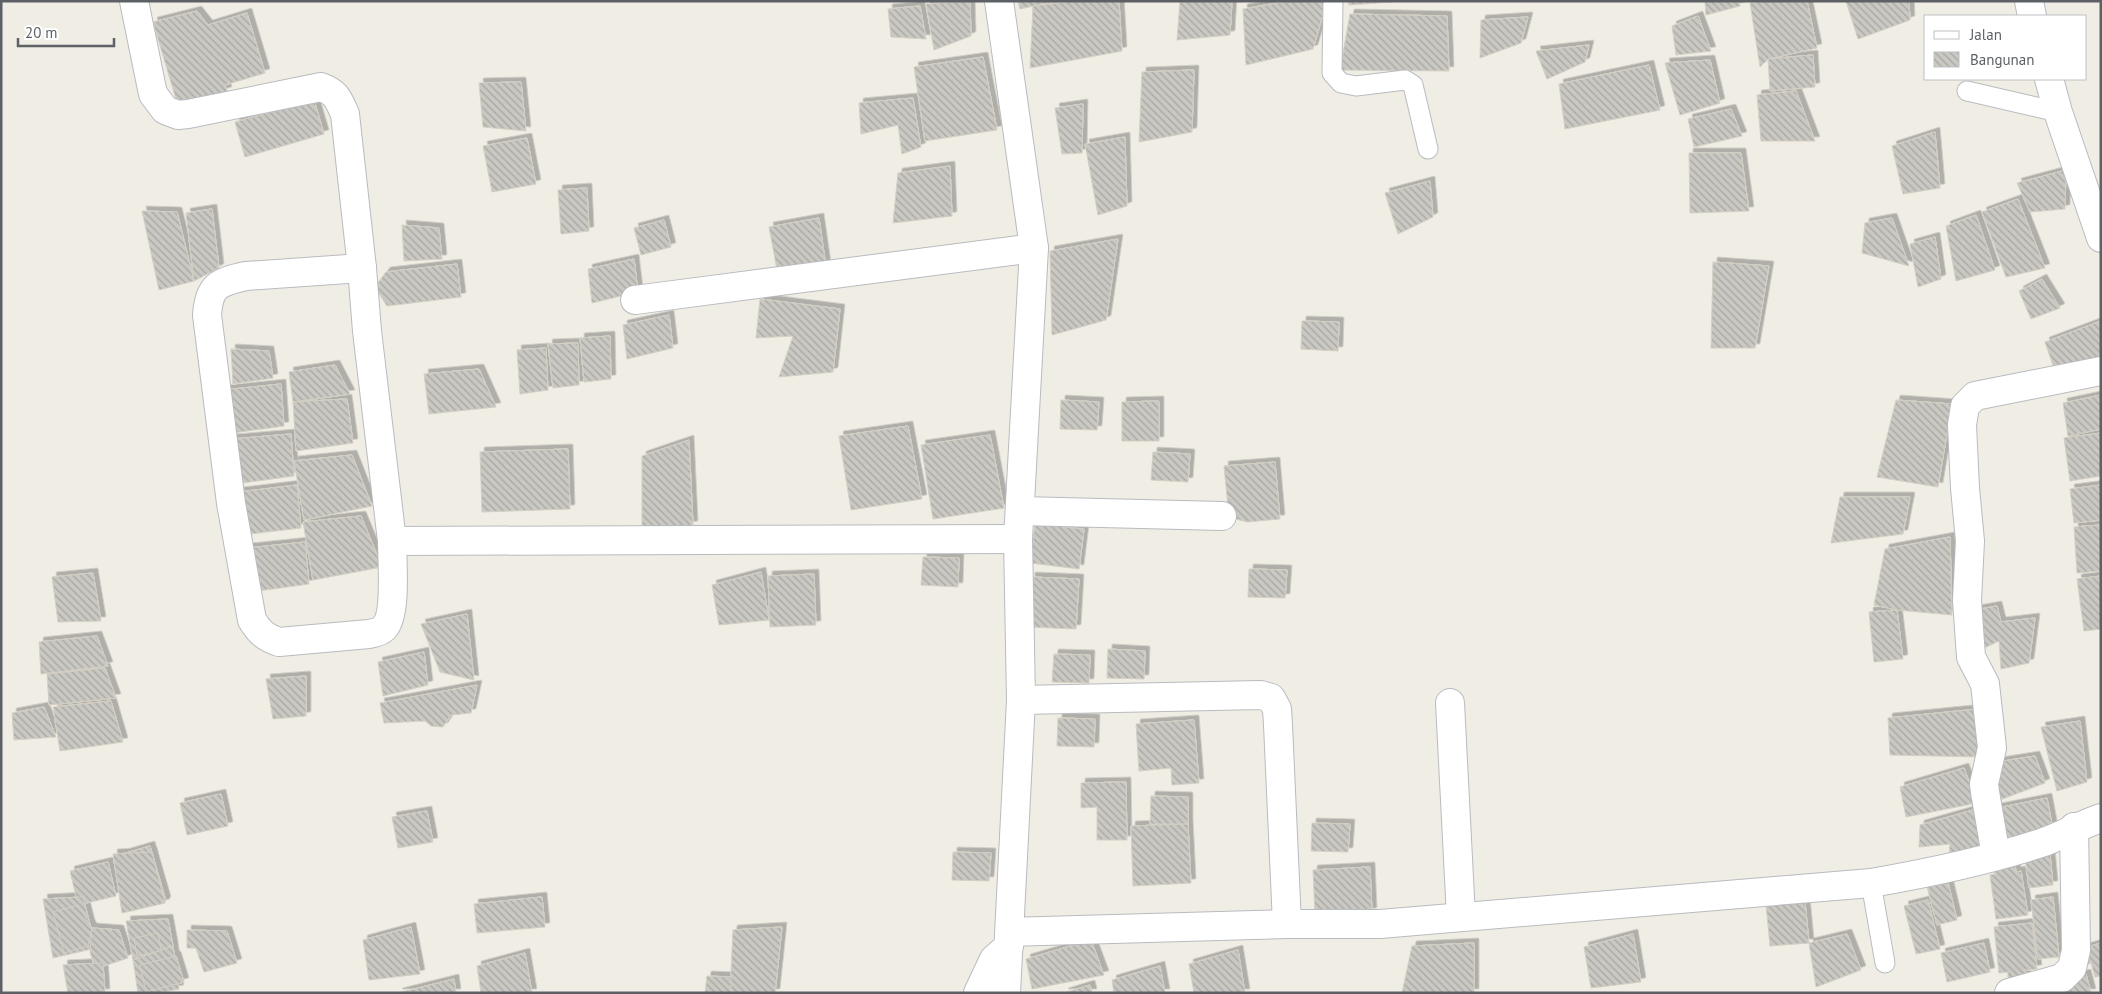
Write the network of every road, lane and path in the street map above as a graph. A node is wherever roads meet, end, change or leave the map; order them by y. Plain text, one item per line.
1 (134, 1) edge
2 (999, 1) edge
3 (1333, 1) edge
4 (2028, 1) edge
5 (2032, 15) edge
6 (2049, 80) edge
7 (1967, 91) dead end
8 (2058, 112) junction
9 (1428, 149) dead end
10 (2101, 238) edge
11 (1034, 248) junction
12 (362, 268) junction
13 (635, 300) dead end
14 (2101, 370) edge
15 (1020, 511) junction
16 (1222, 516) dead end
17 (1018, 538) junction
18 (392, 541) junction
19 (1022, 700) junction
20 (1450, 703) dead end
21 (2101, 818) edge
22 (2074, 827) junction
23 (1996, 856) junction
24 (1871, 883) junction
25 (1461, 917) junction
26 (1288, 924) junction
27 (1009, 939) junction
28 (1885, 963) dead end
29 (978, 993) edge
30 (1006, 993) edge
31 (2009, 993) edge

1 - 12 street
2 - 11 street
3 - 9 lane
4 - 5 street
6 - 8 street
7 - 8 lane
8 - 10 street
11 - 13 street
11 - 15 street
12 - 18 street
12 - 18 street
14 - 23 street
15 - 16 street
15 - 17 street
17 - 18 street
17 - 19 street
19 - 26 street
19 - 27 street
20 - 25 street
21 - 22 street
22 - 23 street
22 - 31 street
23 - 24 street
24 - 25 street
24 - 28 lane
25 - 26 street
26 - 27 street
27 - 29 street
27 - 30 street

